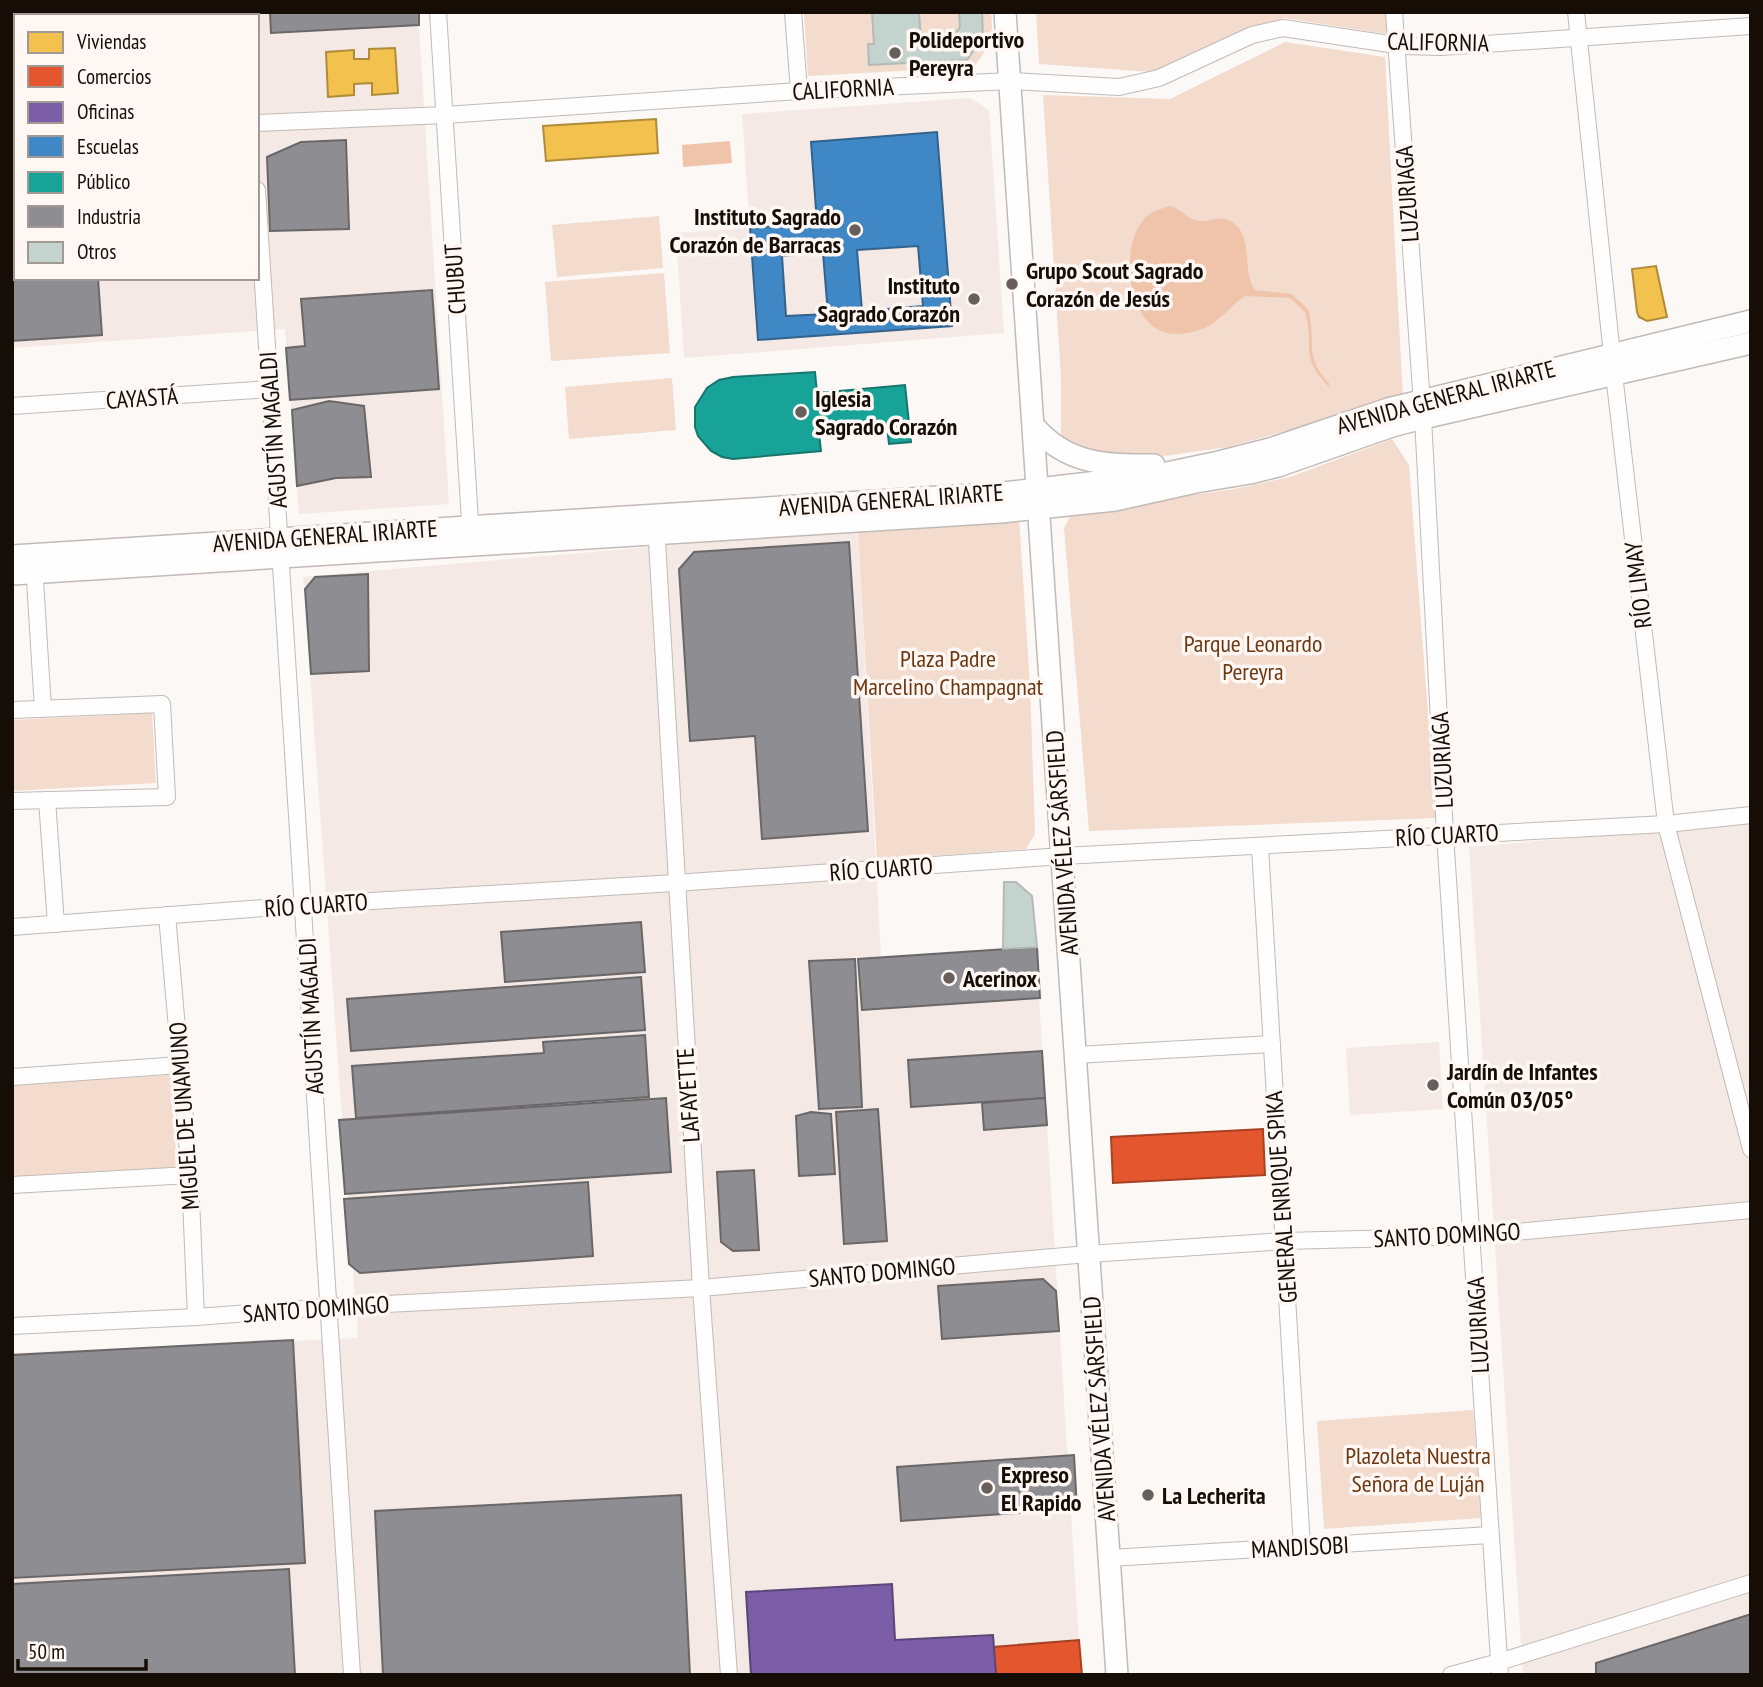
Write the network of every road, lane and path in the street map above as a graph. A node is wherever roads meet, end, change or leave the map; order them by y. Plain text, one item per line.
1 (438, 12) edge
2 (793, 12) edge
3 (1005, 12) edge
4 (1394, 12) edge
5 (1576, 12) edge
6 (1751, 26) edge
7 (1579, 38) junction
8 (1396, 45) junction
9 (1010, 81) junction
10 (799, 91) junction
11 (445, 115) junction
12 (259, 123) edge
13 (259, 218) edge
14 (1751, 321) edge
15 (1751, 343) edge
16 (1613, 364) junction
17 (271, 389) junction
18 (12, 406) edge
19 (1422, 409) junction
20 (1034, 426) junction
21 (1219, 462) junction
22 (1039, 498) junction
23 (656, 524) junction
24 (471, 537) junction
25 (281, 548) junction
26 (27, 562) edge
27 (12, 574) edge
28 (43, 709) junction
29 (12, 710) edge
30 (47, 800) junction
31 (12, 801) edge
32 (1751, 815) edge
33 (1666, 824) junction
34 (1446, 834) junction
35 (1260, 847) junction
36 (1063, 856) junction
37 (675, 883) junction
38 (304, 905) junction
39 (167, 915) junction
40 (56, 924) junction
41 (12, 927) edge
42 (1272, 1044) junction
43 (1076, 1055) junction
44 (180, 1065) junction
45 (12, 1077) edge
46 (1751, 1149) edge
47 (190, 1175) junction
48 (12, 1185) edge
49 (1751, 1210) edge
50 (1473, 1237) junction
51 (1285, 1241) junction
52 (1088, 1254) junction
53 (701, 1288) junction
54 (327, 1307) junction
55 (196, 1317) junction
56 (12, 1326) edge
57 (1490, 1535) junction
58 (1302, 1547) junction
59 (1110, 1558) junction
60 (1751, 1583) edge
61 (1499, 1668) edge
62 (352, 1675) edge
63 (729, 1675) edge
64 (1117, 1675) edge
65 (1451, 1675) edge

1 - 11 street, CHUBUT
2 - 10 street
3 - 9 main road, AVENIDA VÉLEZ SÁRSFIELD
4 - 8 street, LUZURIAGA
5 - 7 street, RÍO LIMAY
6 - 7 street, CALIFORNIA
7 - 8 street, CALIFORNIA
7 - 16 street, RÍO LIMAY
8 - 9 street, CALIFORNIA
8 - 19 street, LUZURIAGA
9 - 10 street, CALIFORNIA
9 - 20 main road, AVENIDA VÉLEZ SÁRSFIELD
10 - 11 street, CALIFORNIA
11 - 12 street, CALIFORNIA
11 - 24 street, CHUBUT
13 - 17 street, AGUSTÍN MAGALDI
14 - 16 main road, AVENIDA GENERAL IRIARTE
15 - 16 main road, AVENIDA GENERAL IRIARTE
16 - 19 main road, AVENIDA GENERAL IRIARTE
16 - 33 street, RÍO LIMAY
17 - 18 street, CAYASTÁ
17 - 25 street, AGUSTÍN MAGALDI
19 - 21 main road, AVENIDA GENERAL IRIARTE
19 - 22 main road, AVENIDA GENERAL IRIARTE
19 - 34 street, LUZURIAGA
20 - 21 main road
20 - 22 main road, AVENIDA VÉLEZ SÁRSFIELD
21 - 22 main road, AVENIDA GENERAL IRIARTE
22 - 23 main road, AVENIDA GENERAL IRIARTE
22 - 36 main road, AVENIDA VÉLEZ SÁRSFIELD
23 - 24 main road, AVENIDA GENERAL IRIARTE
23 - 37 street, LAFAYETTE
24 - 25 main road, AVENIDA GENERAL IRIARTE
25 - 26 main road, AVENIDA GENERAL IRIARTE
25 - 38 street, AGUSTÍN MAGALDI
26 - 27 main road, AVENIDA GENERAL IRIARTE
26 - 28 street
28 - 29 street
28 - 30 street
30 - 31 street
30 - 40 street
32 - 33 street, RÍO CUARTO
33 - 34 street, RÍO CUARTO
33 - 46 street, RÍO LIMAY
34 - 35 street, RÍO CUARTO
34 - 50 street, LUZURIAGA
35 - 36 street, RÍO CUARTO
35 - 42 street, GENERAL ENRIQUE SPIKA
36 - 37 street, RÍO CUARTO
36 - 43 main road, AVENIDA VÉLEZ SÁRSFIELD
37 - 38 street, RÍO CUARTO
37 - 53 street, LAFAYETTE
38 - 39 street, RÍO CUARTO
38 - 54 street, AGUSTÍN MAGALDI
39 - 40 street, RÍO CUARTO
39 - 44 street, MIGUEL DE UNAMUNO
40 - 41 street, RÍO CUARTO
42 - 43 street
42 - 51 street, GENERAL ENRIQUE SPIKA
43 - 52 main road, AVENIDA VÉLEZ SÁRSFIELD
44 - 45 street
44 - 47 street, MIGUEL DE UNAMUNO
47 - 48 street
47 - 55 street, MIGUEL DE UNAMUNO
49 - 50 street, SANTO DOMINGO
50 - 51 street, SANTO DOMINGO
50 - 57 street, LUZURIAGA
51 - 52 street, SANTO DOMINGO
51 - 58 street, GENERAL ENRIQUE SPIKA
52 - 53 street, SANTO DOMINGO
52 - 59 main road, AVENIDA VÉLEZ SÁRSFIELD
53 - 54 street, SANTO DOMINGO
53 - 63 street, LAFAYETTE
54 - 55 street, SANTO DOMINGO
54 - 62 street, AGUSTÍN MAGALDI
55 - 56 street, SANTO DOMINGO
57 - 58 street, MANDISOBI
57 - 61 street, LUZURIAGA
58 - 59 street, MANDISOBI
59 - 64 main road, AVENIDA VÉLEZ SÁRSFIELD
60 - 61 street
61 - 65 street

